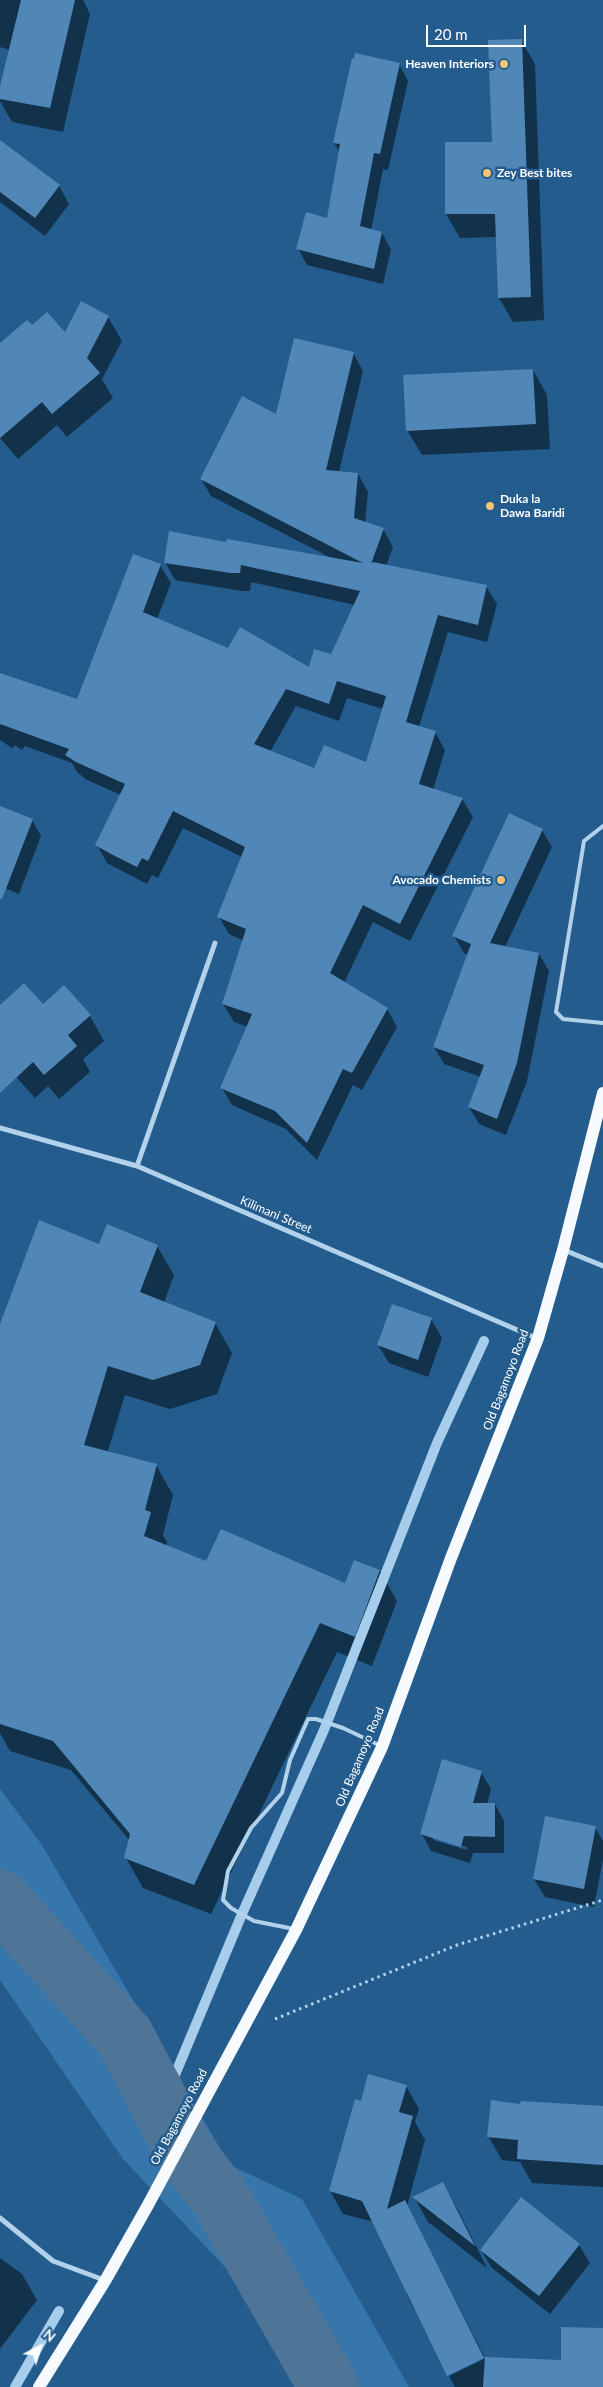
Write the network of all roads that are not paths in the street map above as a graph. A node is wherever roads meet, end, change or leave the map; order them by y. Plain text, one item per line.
1 (603, 826) edge
2 (215, 943) dead end
3 (603, 1023) edge
4 (603, 1093) edge
5 (0, 1128) edge
6 (137, 1166) junction
7 (563, 1250) junction
8 (603, 1266) edge
9 (538, 1338) junction
10 (382, 1747) junction
11 (296, 1930) junction
12 (0, 2218) edge
13 (105, 2280) junction
14 (39, 2387) edge

1 - 3 lane
2 - 6 street
4 - 7 main road, Old Bagamoyo Road
5 - 6 street, Kilimani Street
6 - 9 street, Kilimani Street
7 - 8 street
7 - 9 main road, Old Bagamoyo Road
9 - 10 main road, Old Bagamoyo Road
10 - 11 main road, Old Bagamoyo Road
10 - 11 lane
11 - 13 main road, Old Bagamoyo Road
12 - 13 street
13 - 14 main road, Old Bagamoyo Road

